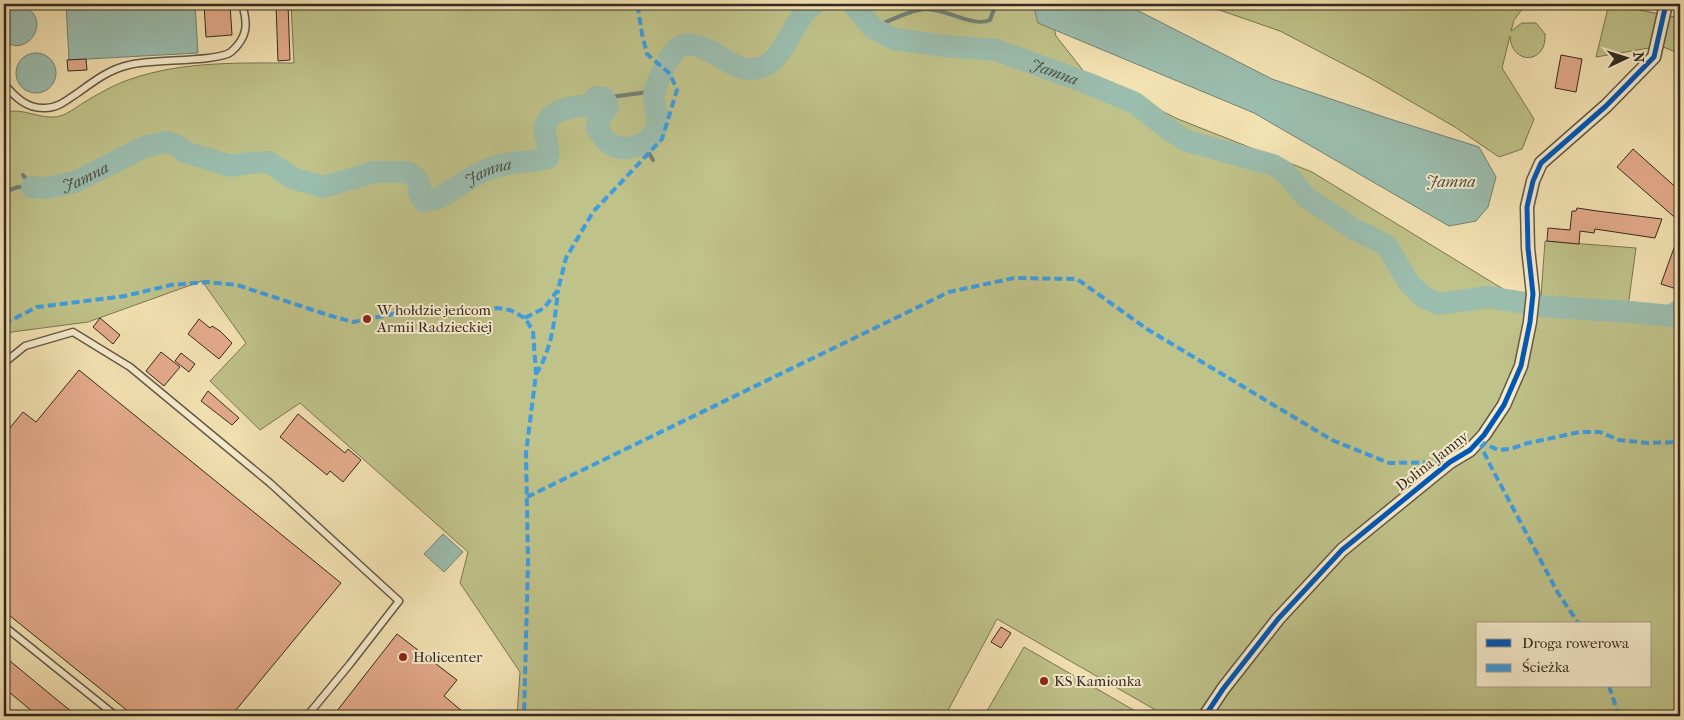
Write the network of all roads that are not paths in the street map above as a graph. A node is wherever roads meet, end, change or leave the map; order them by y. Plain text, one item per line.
1 (242, 4) edge
2 (1666, 4) edge
3 (4, 84) edge
4 (4, 363) edge
5 (4, 626) edge
6 (116, 716) edge
7 (307, 716) edge
8 (1205, 716) edge

1 - 3 lane
2 - 8 street, Dolina Jamny
4 - 7 lane
5 - 6 lane

